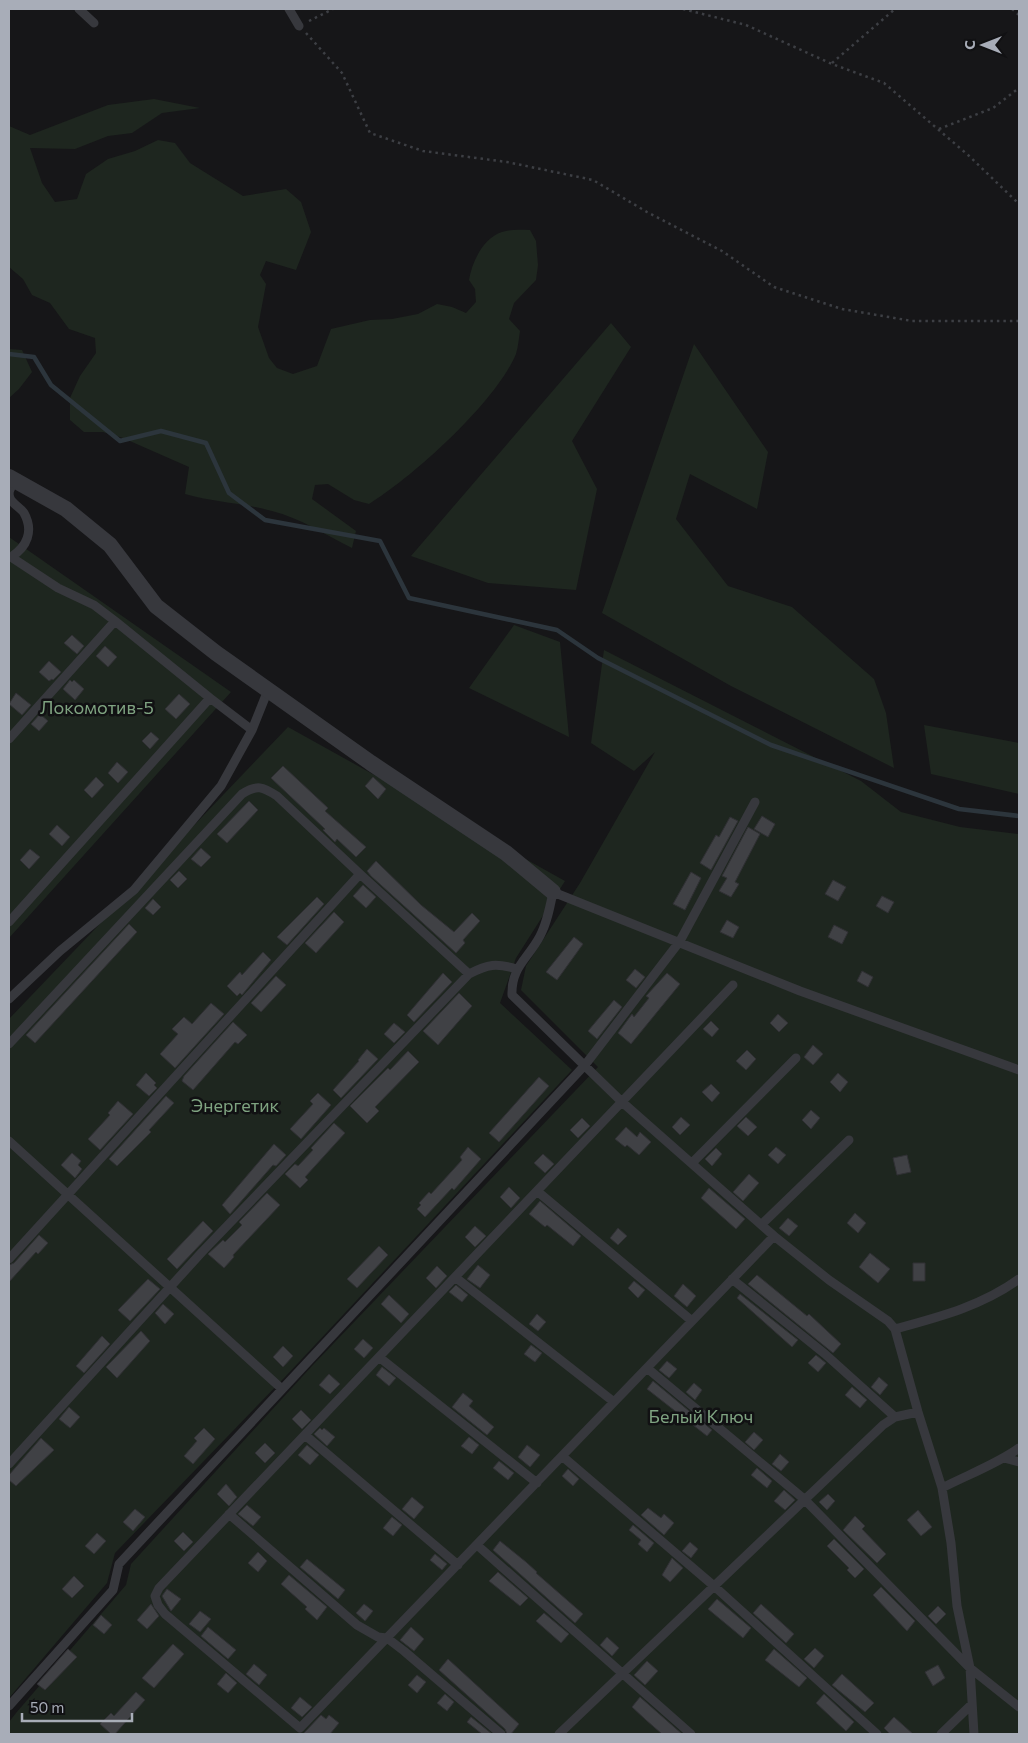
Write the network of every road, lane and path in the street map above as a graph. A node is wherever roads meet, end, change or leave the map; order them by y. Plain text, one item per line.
1 (79, 9) edge
2 (289, 9) edge
3 (333, 9) edge
4 (683, 9) edge
5 (895, 9) edge
6 (1012, 9) edge
7 (1019, 15) edge
8 (94, 23) dead end
9 (300, 26) junction
10 (832, 64) junction
11 (1019, 88) edge
12 (938, 129) junction
13 (1019, 204) edge
14 (1019, 321) edge
15 (12, 479) edge
16 (9, 557) edge
17 (115, 621) junction
18 (268, 690) junction
19 (210, 698) junction
20 (252, 730) junction
21 (9, 739) edge
22 (755, 802) dead end
23 (360, 874) junction
24 (553, 892) junction
25 (9, 922) edge
26 (680, 941) junction
27 (517, 969) junction
28 (469, 974) junction
29 (733, 985) dead end
30 (9, 999) edge
31 (9, 1044) edge
32 (796, 1058) dead end
33 (585, 1065) junction
34 (1019, 1070) edge
35 (622, 1102) junction
36 (9, 1140) edge
37 (849, 1140) dead end
38 (693, 1162) junction
39 (537, 1191) junction
40 (68, 1194) junction
41 (762, 1224) junction
42 (774, 1236) junction
43 (9, 1259) edge
44 (455, 1277) junction
45 (1019, 1279) edge
46 (732, 1280) junction
47 (170, 1288) junction
48 (692, 1321) junction
49 (895, 1329) junction
50 (379, 1357) junction
51 (647, 1368) junction
52 (282, 1389) junction
53 (614, 1402) junction
54 (918, 1412) junction
55 (895, 1417) junction
56 (305, 1435) junction
57 (1019, 1448) edge
58 (562, 1456) junction
59 (1004, 1458) junction
60 (1019, 1462) edge
61 (9, 1464) edge
62 (536, 1483) junction
63 (942, 1488) junction
64 (804, 1499) junction
65 (229, 1514) junction
66 (477, 1545) junction
67 (458, 1565) junction
68 (714, 1586) junction
69 (388, 1638) junction
70 (970, 1668) junction
71 (622, 1674) junction
72 (971, 1705) junction
73 (9, 1706) edge
74 (1019, 1707) edge
75 (303, 1731) edge
76 (501, 1734) edge
77 (559, 1734) edge
78 (691, 1734) edge
79 (876, 1734) edge
80 (941, 1734) edge
81 (974, 1734) edge

1 - 8 lane
2 - 9 lane
3 - 9 path
4 - 10 path
5 - 10 path
6 - 7 path
9 - 14 path
10 - 12 path
11 - 12 path
12 - 13 path
15 - 16 lane
15 - 18 street
16 - 17 lane
17 - 19 lane
17 - 21 lane
18 - 20 lane
18 - 24 street
19 - 20 lane
19 - 25 lane
20 - 30 lane
22 - 26 lane
23 - 28 lane
23 - 31 lane
23 - 40 lane
24 - 26 lane
24 - 27 lane
26 - 33 lane
26 - 34 lane
27 - 28 lane
27 - 33 lane
28 - 47 lane
29 - 35 lane
32 - 38 lane
33 - 35 lane
33 - 52 lane
35 - 38 lane
35 - 39 lane
36 - 40 lane
37 - 41 lane
38 - 41 lane
39 - 44 lane
39 - 48 lane
40 - 43 lane
40 - 47 lane
41 - 42 lane
42 - 46 lane
42 - 49 lane
44 - 50 lane
44 - 53 lane
45 - 49 lane
46 - 48 lane
46 - 55 lane
47 - 52 lane
47 - 61 lane
48 - 51 lane
49 - 54 lane
50 - 56 lane
50 - 62 lane
51 - 53 lane
51 - 64 lane
52 - 73 lane
53 - 58 lane
54 - 55 lane
54 - 63 lane
55 - 64 lane
56 - 65 lane
56 - 67 lane
57 - 59 lane
58 - 62 lane
58 - 68 lane
59 - 60 lane
59 - 63 lane
62 - 66 lane
63 - 70 lane
64 - 68 lane
64 - 70 lane
65 - 69 lane
65 - 75 lane
66 - 67 lane
66 - 71 lane
67 - 69 lane
68 - 71 lane
68 - 79 lane
69 - 75 lane
69 - 76 lane
70 - 72 lane
70 - 74 lane
71 - 77 lane
71 - 78 lane
72 - 80 lane
72 - 81 lane

